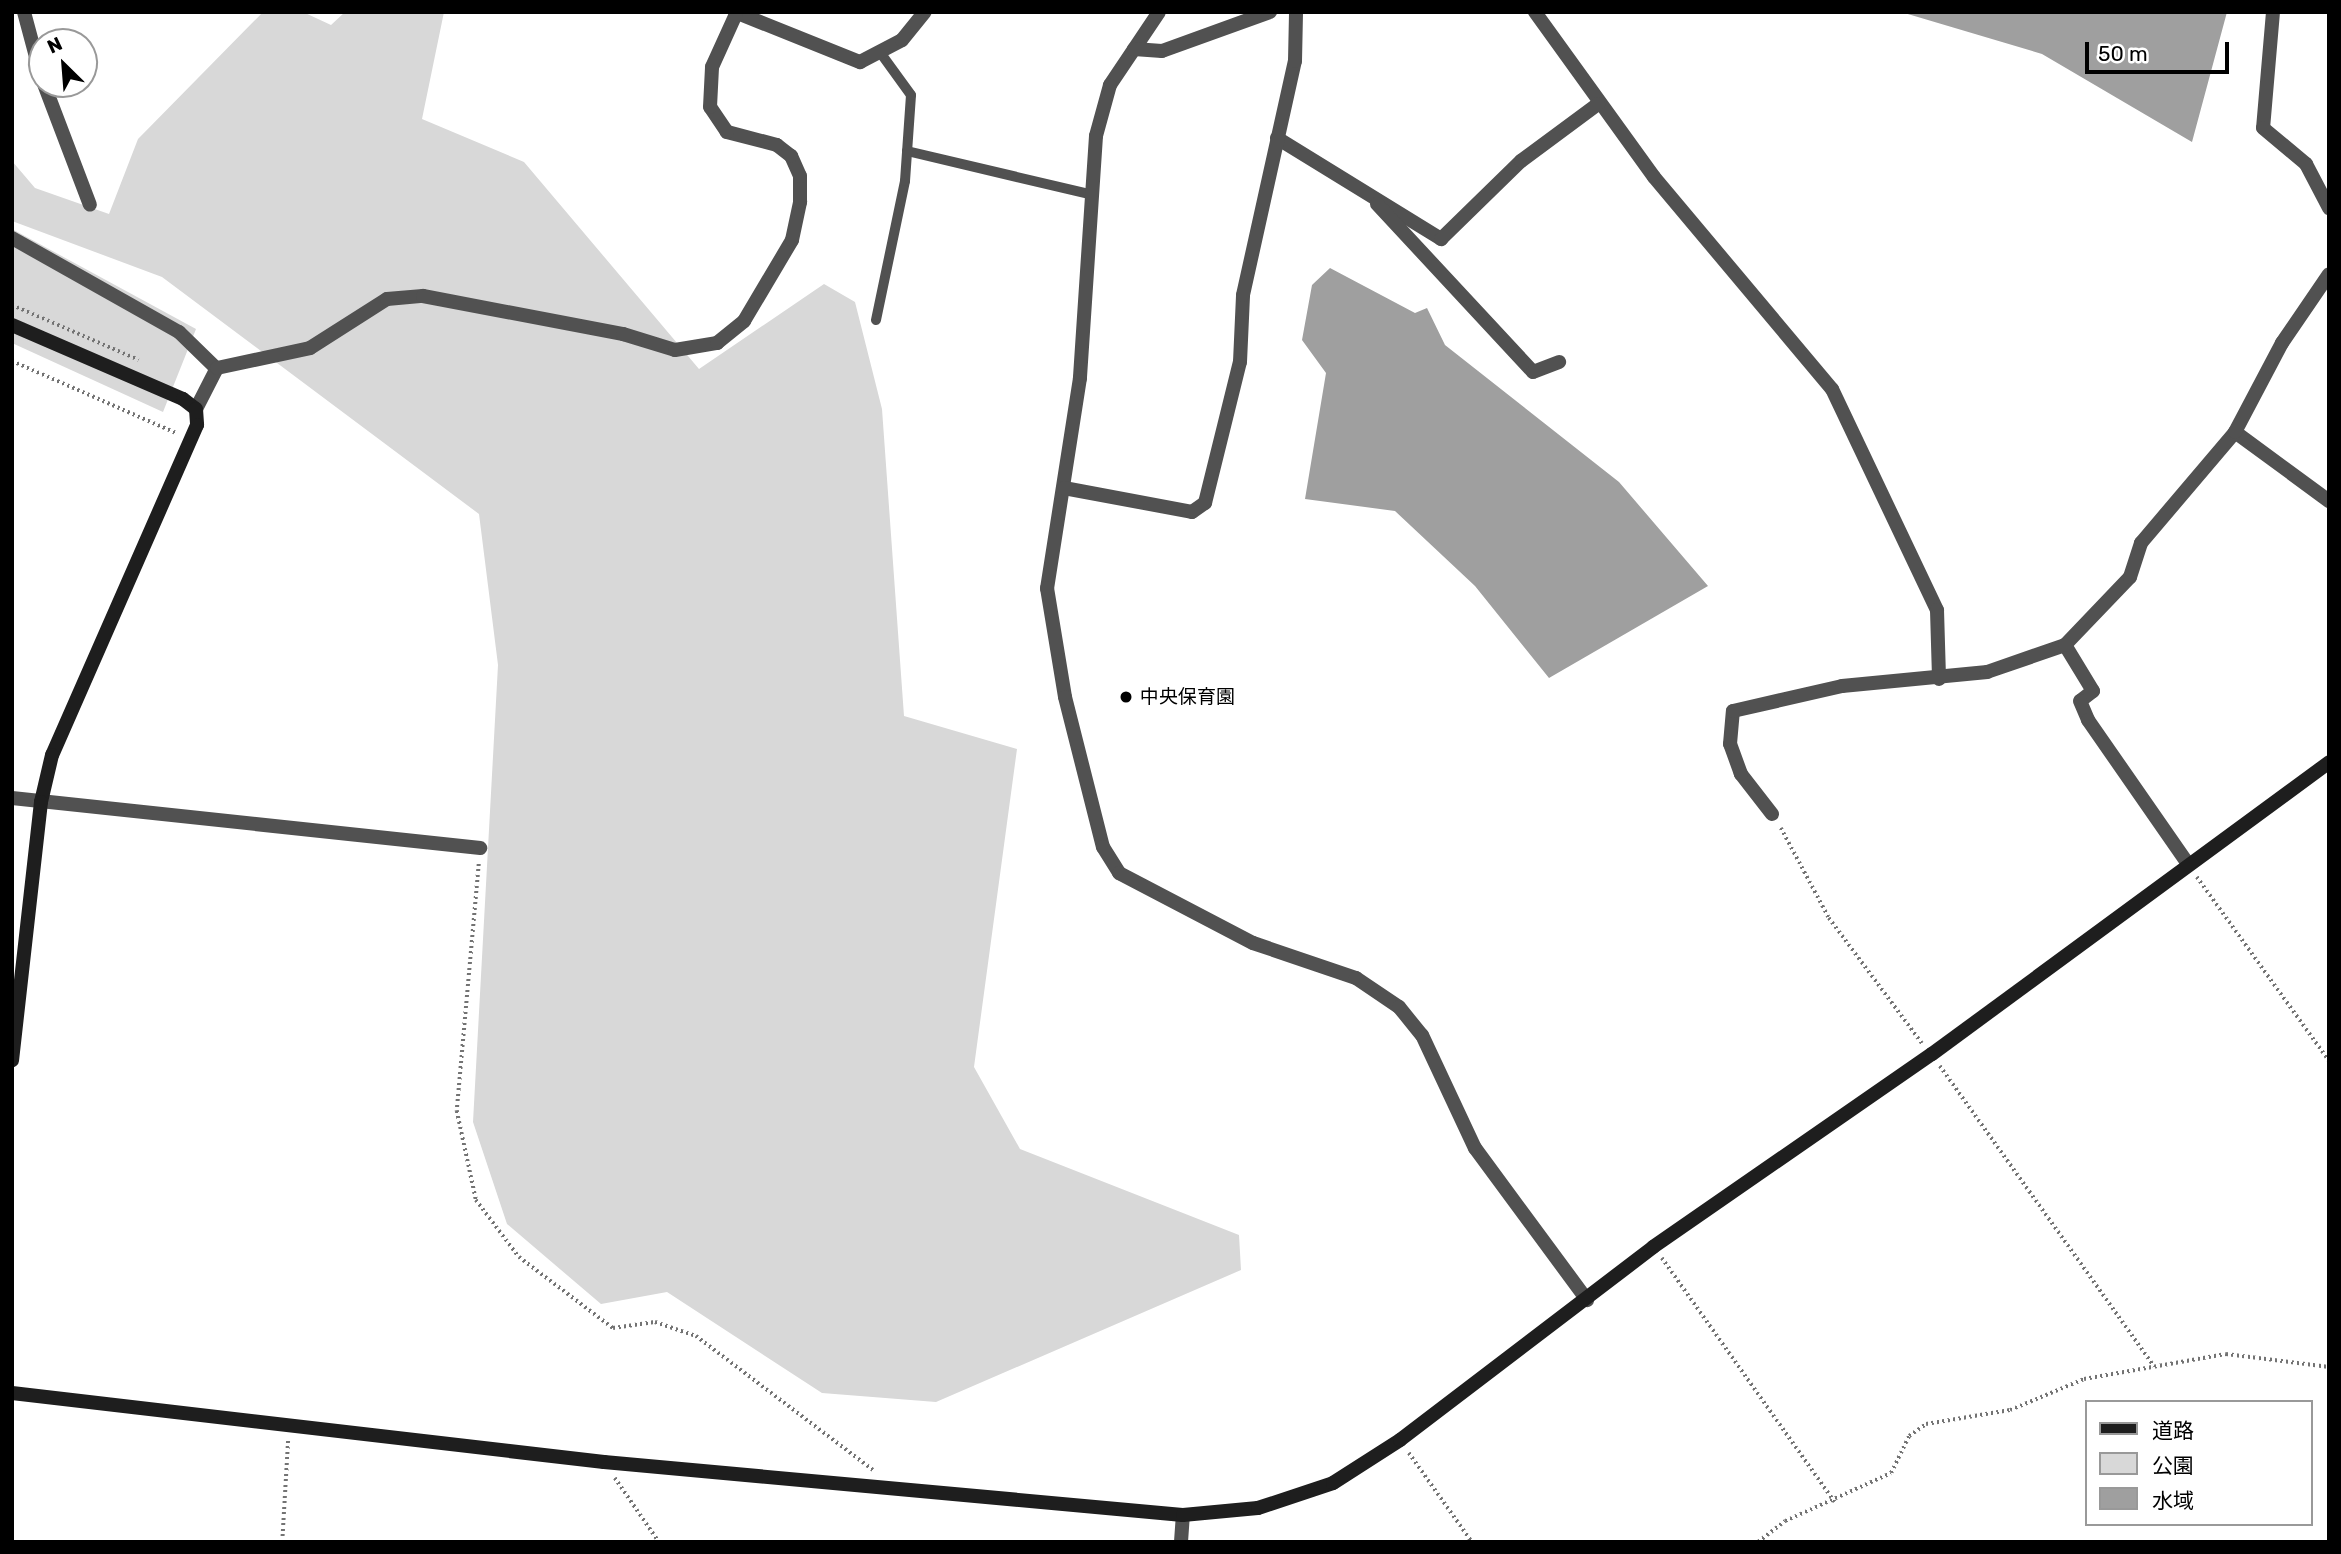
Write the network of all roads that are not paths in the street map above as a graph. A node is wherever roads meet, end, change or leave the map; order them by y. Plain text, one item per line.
1 (925, 12) edge
2 (1159, 12) edge
3 (1270, 12) edge
4 (1296, 12) edge
5 (1535, 12) edge
6 (2273, 12) edge
7 (735, 13) edge
8 (1134, 49) junction
9 (882, 55) junction
10 (49, 98) edge
11 (1598, 103) junction
12 (1277, 138) junction
13 (907, 151) junction
14 (1093, 195) junction
15 (1369, 195) junction
16 (90, 205) dead end
17 (2329, 208) edge
18 (12, 238) edge
19 (2329, 274) edge
20 (876, 320) dead end
21 (12, 325) edge
22 (1559, 362) dead end
23 (217, 369) junction
24 (196, 409) junction
25 (2235, 432) junction
26 (1064, 488) junction
27 (2329, 501) edge
28 (2065, 645) junction
29 (1939, 679) junction
30 (2329, 762) edge
31 (12, 799) edge
32 (41, 802) junction
33 (1772, 814) road end
34 (480, 848) road end
35 (2188, 864) junction
36 (12, 1060) edge
37 (1587, 1300) junction
38 (12, 1393) edge
39 (1183, 1515) junction
40 (1181, 1542) edge

1 - 9 street
2 - 8 street
3 - 8 street
4 - 12 street
5 - 11 street
6 - 17 street
7 - 9 street
7 - 23 street
8 - 14 street
9 - 13 lane
10 - 16 street
11 - 15 street
11 - 29 street
12 - 15 street
12 - 26 street
13 - 14 lane
13 - 20 lane
14 - 26 street
15 - 22 street
18 - 23 street
19 - 25 street
21 - 24 street
23 - 24 street
24 - 32 street
25 - 27 street
25 - 28 street
26 - 37 street
28 - 29 street
28 - 35 street
29 - 33 street
30 - 35 street
31 - 32 street
32 - 34 street
32 - 36 street
35 - 37 street
37 - 39 street
38 - 39 street
39 - 40 street

